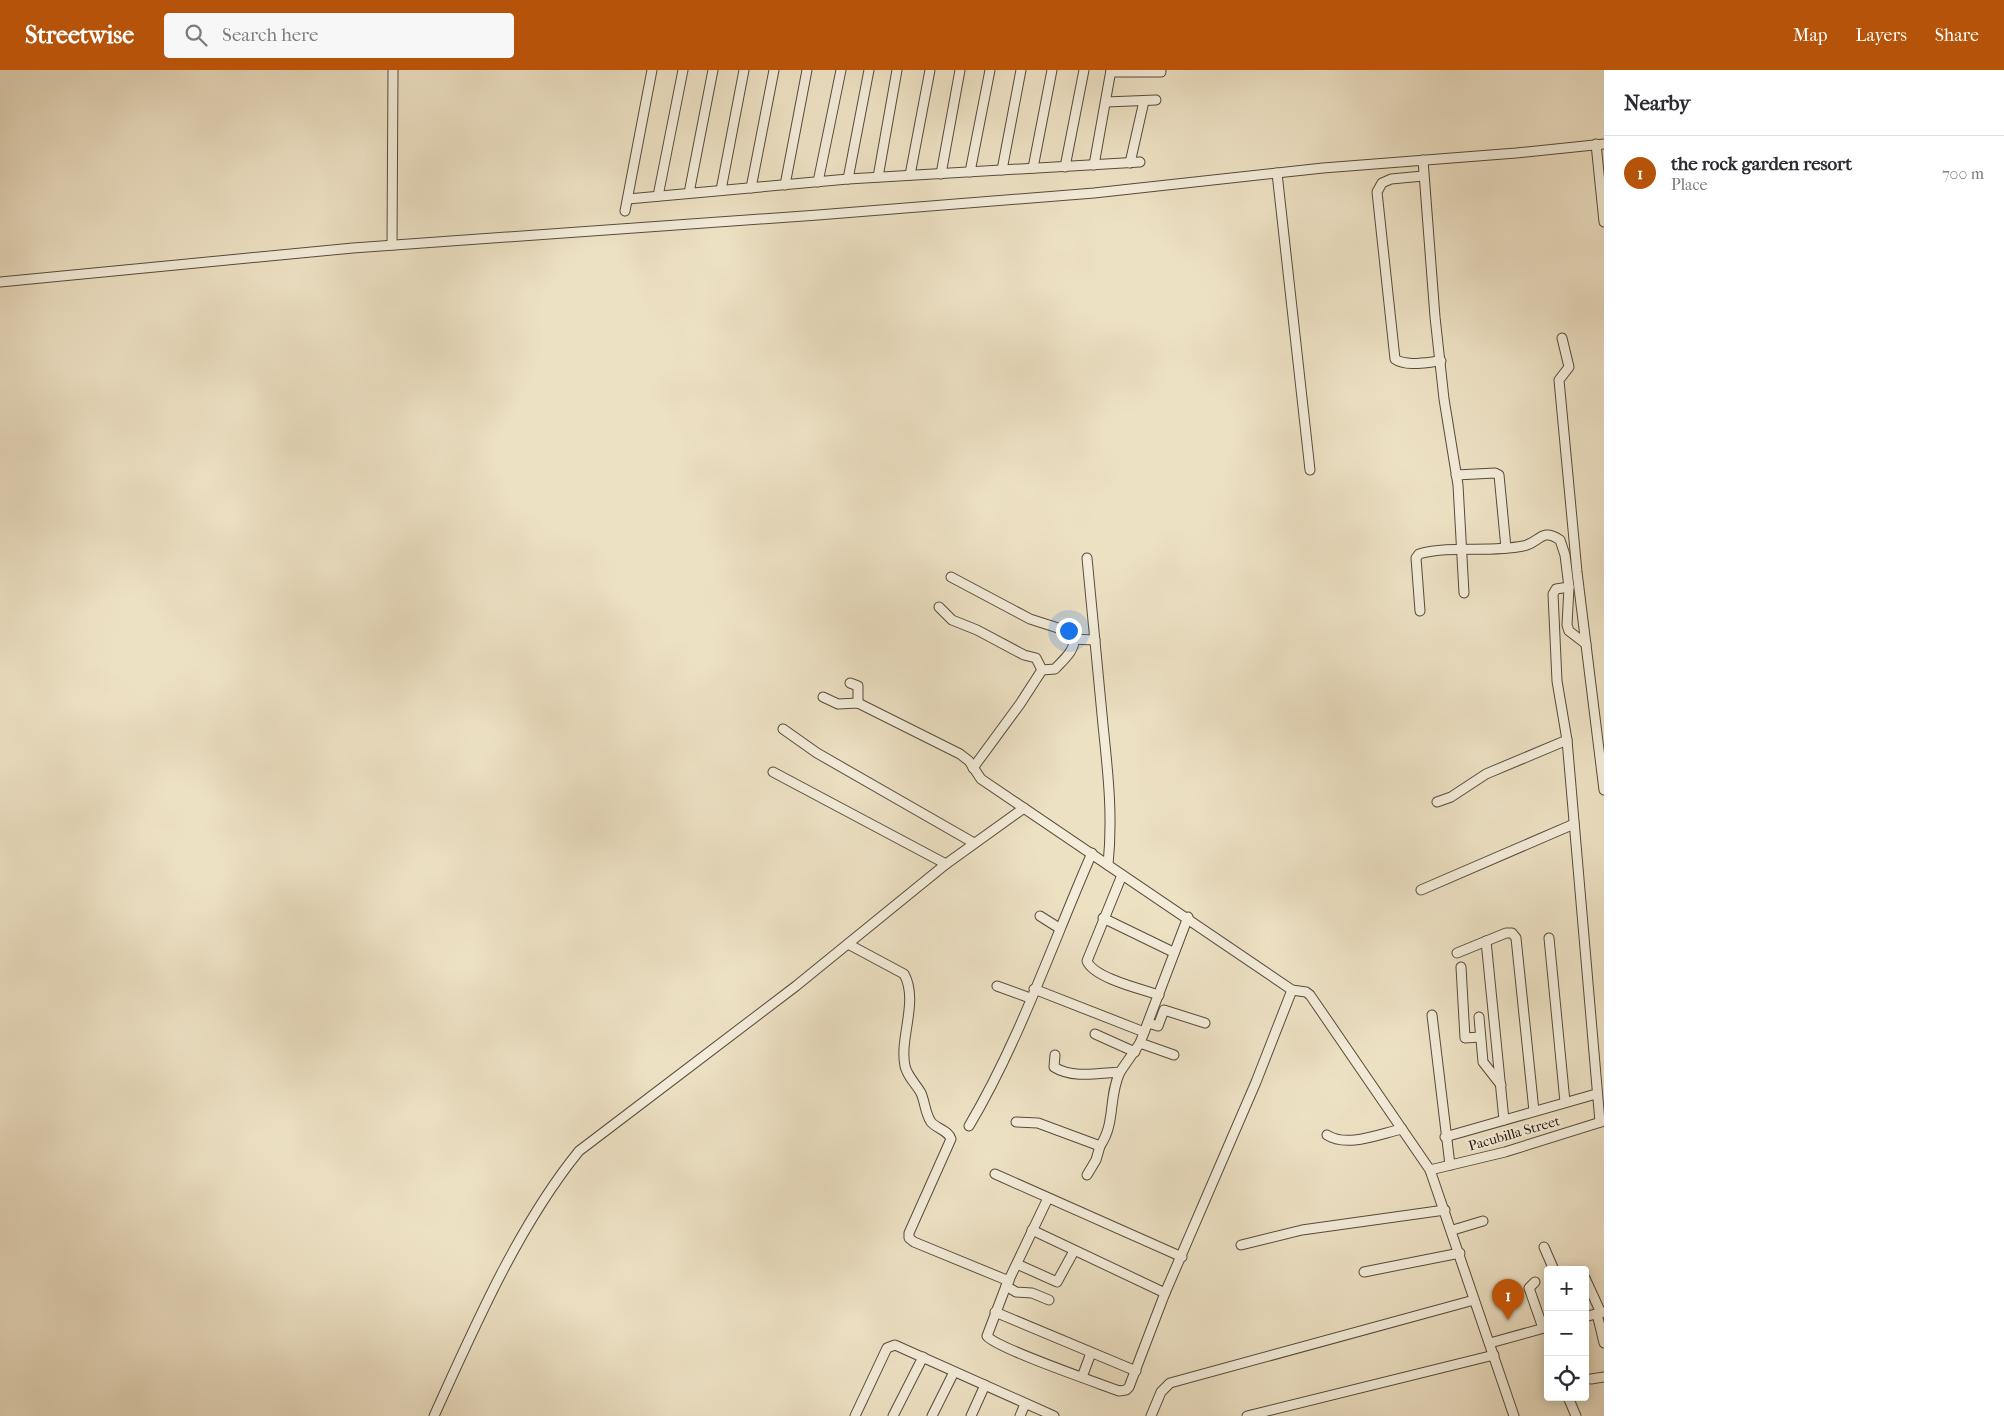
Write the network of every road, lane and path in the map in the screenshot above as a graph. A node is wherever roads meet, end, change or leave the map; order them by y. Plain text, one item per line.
1 (393, 70) edge
2 (652, 70) edge
3 (683, 70) edge
4 (713, 70) edge
5 (744, 70) edge
6 (774, 70) edge
7 (807, 70) edge
8 (840, 70) edge
9 (869, 70) edge
10 (897, 70) edge
11 (930, 70) edge
12 (960, 70) edge
13 (990, 70) edge
14 (1021, 70) edge
15 (1052, 70) edge
16 (1084, 70) edge
17 (1111, 71) edge
18 (1161, 72) dead end
19 (1156, 100) dead end
20 (1144, 101) junction
21 (1106, 102) junction
22 (1600, 144) edge
23 (1423, 160) junction
24 (1140, 162) dead end
25 (1130, 163) junction
26 (1094, 165) junction
27 (1065, 166) junction
28 (1034, 168) junction
29 (1002, 170) junction
30 (970, 172) junction
31 (941, 174) junction
32 (1277, 174) junction
33 (910, 175) junction
34 (1422, 176) junction
35 (878, 177) junction
36 (848, 179) junction
37 (818, 182) junction
38 (785, 185) junction
39 (751, 188) junction
40 (721, 190) junction
41 (689, 193) junction
42 (658, 196) junction
43 (628, 198) junction
44 (625, 211) dead end
45 (1604, 222) edge
46 (392, 245) junction
47 (0, 282) edge
48 (1562, 338) dead end
49 (1441, 361) junction
50 (1310, 470) dead end
51 (1456, 475) junction
52 (1506, 548) junction
53 (1463, 549) junction
54 (1087, 558) dead end
55 (951, 577) dead end
56 (1568, 587) junction
57 (1464, 593) dead end
58 (1569, 597) junction
59 (940, 607) dead end
60 (1582, 608) junction
61 (1420, 610) dead end
62 (1074, 639) junction
63 (1094, 640) junction
64 (1586, 644) junction
65 (1042, 670) junction
66 (850, 683) dead end
67 (823, 697) dead end
68 (858, 703) junction
69 (783, 728) dead end
70 (1567, 740) junction
71 (1603, 766) edge
72 (973, 768) junction
73 (773, 772) dead end
74 (1604, 790) edge
75 (1437, 802) dead end
76 (1024, 808) junction
77 (1574, 824) junction
78 (974, 843) junction
79 (1092, 853) junction
80 (946, 864) junction
81 (1108, 865) junction
82 (1122, 875) junction
83 (1421, 890) dead end
84 (1040, 916) dead end
85 (1103, 918) junction
86 (1188, 918) junction
87 (1059, 928) junction
88 (1549, 938) dead end
89 (1486, 941) junction
90 (848, 944) junction
91 (1173, 952) junction
92 (1457, 953) dead end
93 (1461, 966) dead end
94 (997, 986) dead end
95 (1034, 989) junction
96 (1292, 990) junction
97 (1159, 995) junction
98 (1030, 998) junction
99 (1432, 1015) dead end
100 (1479, 1017) dead end
101 (1148, 1023) junction
102 (1205, 1023) dead end
103 (1144, 1032) junction
104 (1095, 1034) dead end
105 (1480, 1037) junction
106 (1140, 1043) junction
107 (1135, 1052) junction
108 (1055, 1054) dead end
109 (1174, 1055) dead end
110 (1120, 1072) junction
111 (1501, 1085) junction
112 (1596, 1094) junction
113 (1565, 1102) junction
114 (1534, 1111) junction
115 (1504, 1120) junction
116 (1016, 1122) dead end
117 (1602, 1122) edge
118 (969, 1126) dead end
119 (1402, 1129) junction
120 (1327, 1136) dead end
121 (1445, 1137) junction
122 (1100, 1146) junction
123 (1450, 1165) junction
124 (1430, 1170) junction
125 (995, 1174) dead end
126 (1087, 1175) dead end
127 (1048, 1198) junction
128 (1445, 1210) junction
129 (1483, 1221) dead end
130 (1032, 1230) junction
131 (1453, 1230) junction
132 (1241, 1245) dead end
133 (1544, 1248) dead end
134 (1074, 1251) junction
135 (1460, 1253) junction
136 (1182, 1257) junction
137 (1016, 1264) junction
138 (1552, 1266) edge
139 (1364, 1272) dead end
140 (1536, 1282) dead end
141 (1008, 1284) junction
142 (1589, 1287) edge
143 (1165, 1293) junction
144 (1049, 1300) dead end
145 (1474, 1300) junction
146 (995, 1312) junction
147 (1601, 1313) edge
148 (1544, 1322) edge
149 (1544, 1328) edge
150 (1490, 1343) junction
151 (1604, 1343) edge
152 (1091, 1353) junction
153 (1494, 1355) junction
154 (923, 1357) junction
155 (1136, 1371) junction
156 (954, 1372) junction
157 (1082, 1376) junction
158 (1604, 1377) edge
159 (1591, 1379) dead end
160 (985, 1385) junction
161 (1570, 1401) edge
162 (1025, 1404) junction
163 (434, 1416) edge
164 (855, 1416) edge
165 (893, 1416) edge
166 (932, 1416) edge
167 (971, 1416) edge
168 (1020, 1416) edge
169 (1054, 1416) edge
170 (1151, 1416) edge
171 (1247, 1416) edge
172 (1514, 1416) edge
173 (1576, 1416) edge

1 - 46 street
2 - 43 street
3 - 42 street
4 - 41 street
5 - 40 street
6 - 39 street
7 - 38 street
8 - 37 street
9 - 36 street
10 - 35 street
11 - 33 street
12 - 31 street
13 - 30 street
14 - 29 street
15 - 28 street
16 - 27 street
17 - 18 street
17 - 21 street
19 - 20 street
20 - 21 street
20 - 25 street
21 - 26 street
22 - 23 street
22 - 45 street
23 - 32 street
23 - 34 street
24 - 25 street
25 - 26 street
26 - 27 street
27 - 28 street
28 - 29 street
29 - 30 street
30 - 31 street
31 - 33 street
32 - 46 street
32 - 50 street
33 - 35 street
34 - 49 street
34 - 49 street
35 - 36 street
36 - 37 street
37 - 38 street
38 - 39 street
39 - 40 street
40 - 41 street
41 - 42 street
42 - 43 street
43 - 44 street
46 - 47 street
48 - 60 street
49 - 51 street
51 - 52 street
51 - 53 street
52 - 53 street
52 - 56 street
53 - 57 street
53 - 61 street
54 - 63 street
55 - 62 street
56 - 58 street
56 - 70 street
58 - 60 street
58 - 64 street
59 - 65 street
60 - 64 street
62 - 63 street
62 - 65 street
63 - 81 street
64 - 71 street
65 - 72 street
66 - 68 street
67 - 68 street
68 - 72 street
69 - 78 street
70 - 75 street
70 - 77 street
71 - 74 street
72 - 76 street
73 - 80 street
76 - 78 street
76 - 79 street
77 - 83 street
77 - 112 street
78 - 80 street
79 - 81 street
79 - 87 street
80 - 90 street
81 - 82 street
82 - 85 street
82 - 86 street
84 - 87 street
85 - 91 street
85 - 97 street
86 - 91 street
86 - 96 street
87 - 95 street
88 - 113 street
89 - 92 street
89 - 111 street
89 - 114 street
90 - 141 street
90 - 163 street
91 - 97 street
93 - 105 street
94 - 98 street
95 - 98 street
95 - 103 street
96 - 119 street
96 - 136 street
97 - 101 street
98 - 118 street
99 - 121 street
100 - 105 street
101 - 102 street
101 - 103 street
103 - 106 street
104 - 107 street
105 - 111 street
106 - 107 street
106 - 109 street
107 - 110 street
108 - 110 street
110 - 122 street
111 - 115 street
112 - 113 street
112 - 117 street
113 - 114 street
114 - 115 street
115 - 121 street
116 - 122 street
117 - 123 street, Pacubilla Street
119 - 120 street
119 - 124 street
121 - 123 street
122 - 126 street
123 - 124 street, Pacubilla Street
124 - 128 street
125 - 127 street
127 - 130 street
127 - 136 street
128 - 131 street
128 - 132 street
129 - 131 street
130 - 134 street
130 - 137 street
131 - 135 street
133 - 138 street
134 - 137 street
134 - 143 street
135 - 139 street
135 - 145 street
136 - 143 street
137 - 141 street
140 - 148 street
141 - 144 street
141 - 146 street
142 - 147 street
143 - 155 street
145 - 150 street
145 - 170 street
146 - 152 street
146 - 157 street
147 - 151 street
149 - 150 street
150 - 153 street
152 - 155 street
152 - 157 street
153 - 171 street
153 - 172 street
154 - 156 street
154 - 164 street
154 - 165 street
155 - 157 street
156 - 160 street
156 - 166 street
158 - 159 street
160 - 162 street
160 - 167 street
161 - 173 street
162 - 168 street
162 - 169 street

